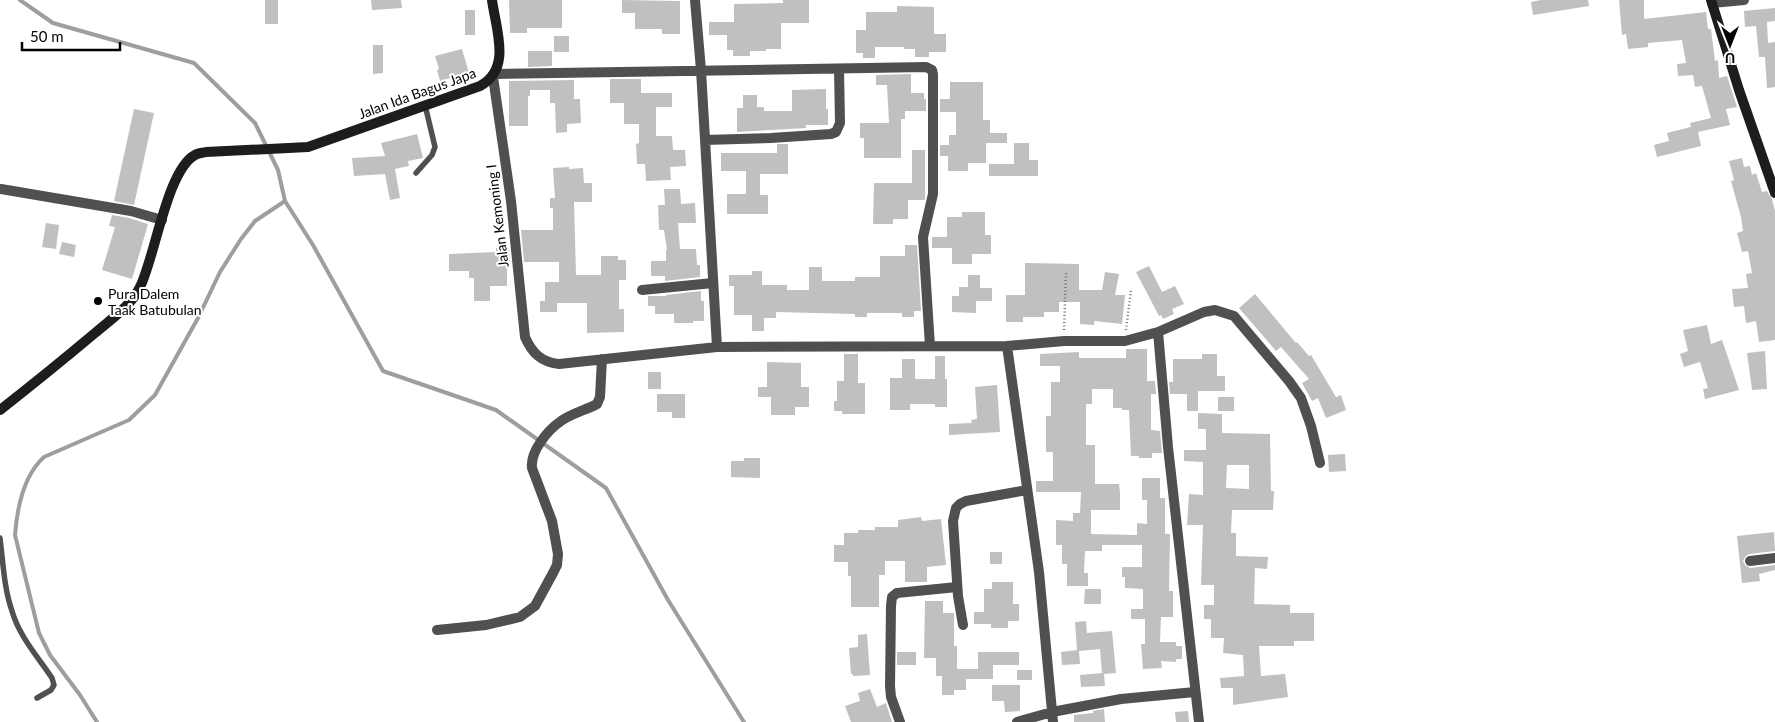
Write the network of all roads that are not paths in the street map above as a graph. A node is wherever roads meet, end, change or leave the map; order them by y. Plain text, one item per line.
1 (492, 0) edge
2 (695, 0) edge
3 (1744, 0) edge
4 (1711, 2) edge
5 (838, 69) junction
6 (701, 70) junction
7 (494, 76) junction
8 (425, 105) junction
9 (705, 140) junction
10 (416, 173) dead end
11 (1, 189) edge
12 (1775, 193) edge
13 (162, 220) junction
14 (713, 283) junction
15 (642, 290) dead end
16 (1158, 332) junction
17 (930, 346) junction
18 (1007, 346) junction
19 (716, 347) junction
20 (602, 359) junction
21 (0, 410) edge
22 (1320, 463) dead end
23 (1027, 490) junction
24 (0, 538) edge
25 (1775, 558) edge
26 (1750, 561) dead end
27 (957, 587) junction
28 (963, 625) dead end
29 (437, 630) dead end
30 (1195, 692) junction
31 (37, 698) dead end
32 (1053, 717) edge
33 (900, 722) edge
34 (1017, 722) edge
35 (1199, 722) edge

1 - 7 street, Jalan Ida Bagus Japa
2 - 6 street
3 - 4 street
4 - 12 street
5 - 6 street
5 - 9 street
5 - 17 street
6 - 7 street
6 - 9 street
7 - 8 street, Jalan Ida Bagus Japa
7 - 20 street, Jalan Kemoning I
8 - 10 lane
8 - 13 street, Jalan Ida Bagus Japa
9 - 14 street
11 - 13 street
13 - 21 street, Jalan Ida Bagus Japa
14 - 15 street
14 - 19 street
16 - 18 street
16 - 22 street
16 - 30 street
17 - 18 street
17 - 19 street
18 - 23 street
19 - 20 street
20 - 29 street
23 - 27 street
23 - 32 street
24 - 31 lane
25 - 26 street
27 - 28 street
27 - 33 street
30 - 32 street
30 - 35 street
32 - 34 street

